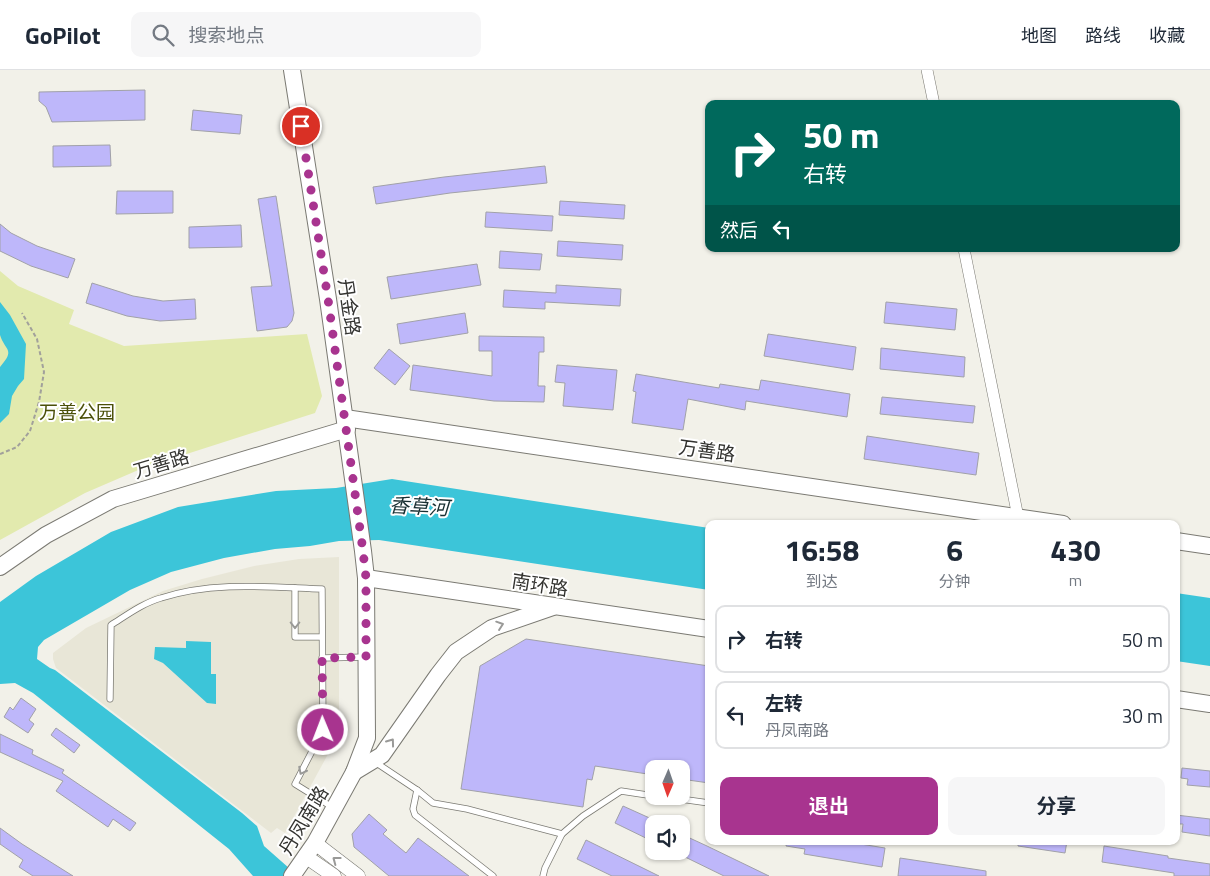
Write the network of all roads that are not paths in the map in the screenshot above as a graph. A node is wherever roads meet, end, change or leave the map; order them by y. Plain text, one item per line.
1 (292, 70) edge
2 (927, 70) edge
3 (933, 100) edge
4 (965, 252) edge
5 (346, 423) junction
6 (1018, 517) junction
7 (1037, 520) edge
8 (1180, 542) edge
9 (1210, 546) edge
10 (0, 567) edge
11 (366, 578) junction
12 (295, 588) junction
13 (555, 606) junction
14 (705, 628) edge
15 (321, 637) junction
16 (366, 657) junction
17 (322, 658) junction
18 (110, 699) dead end
19 (1180, 700) edge
20 (1210, 704) edge
21 (367, 757) junction
22 (417, 790) junction
23 (645, 795) edge
24 (690, 800) edge
25 (705, 802) edge
26 (334, 808) junction
27 (562, 834) junction
28 (310, 850) junction
29 (294, 873) edge
30 (334, 876) edge
31 (358, 876) edge
32 (493, 876) edge
33 (544, 876) edge

1 - 5 main road, 丹金路
2 - 3 street
4 - 6 street
5 - 6 main road, 万善路
5 - 10 main road, 万善路
5 - 11 main road, 丹金路
6 - 7 main road, 万善路
8 - 9 main road
11 - 13 main road, 南环路
11 - 16 main road, 丹凤南路
12 -> 15 lane
12 - 15 lane
12 - 18 lane
13 - 14 main road, 南环路
21 -> 13 main road
15 - 17 lane
16 - 17 lane
16 - 21 main road, 丹凤南路
17 -> 26 lane
19 - 20 main road
21 - 22 lane
21 - 26 main road, 丹凤南路
22 - 27 lane
22 - 32 lane
23 - 27 lane
24 - 25 lane
26 - 28 main road, 丹凤南路
27 - 33 lane
28 - 29 main road, 丹凤南路
28 - 30 street
31 -> 28 street

